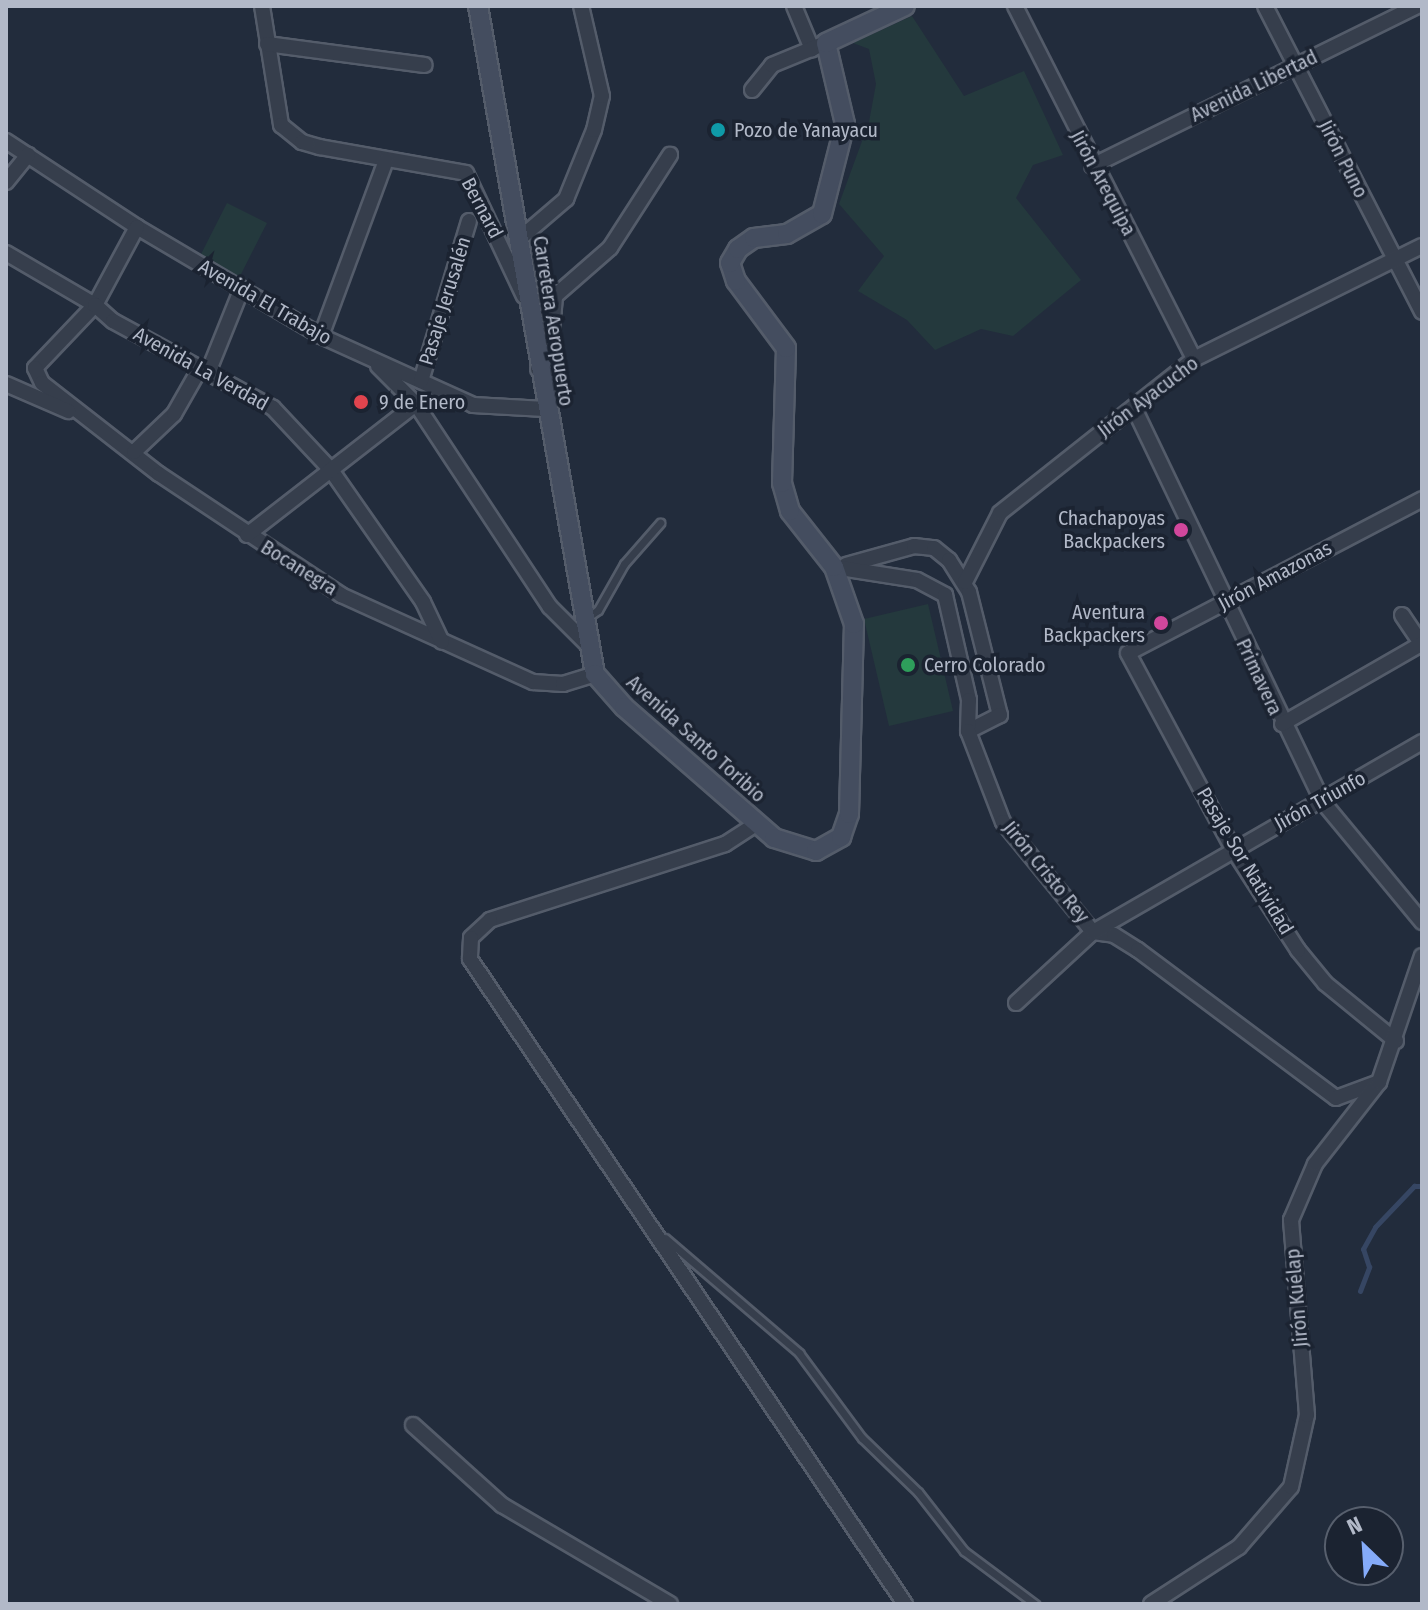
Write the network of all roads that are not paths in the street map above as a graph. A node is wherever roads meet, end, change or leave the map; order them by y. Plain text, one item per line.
1 (262, 6) edge
2 (478, 6) edge
3 (581, 6) edge
4 (794, 6) edge
5 (905, 6) edge
6 (1015, 6) edge
7 (1265, 6) edge
8 (1417, 6) edge
9 (267, 44) junction
10 (819, 46) junction
11 (425, 65) dead end
12 (1295, 66) junction
13 (752, 90) dead end
14 (6, 141) edge
15 (28, 155) junction
16 (670, 155) dead end
17 (386, 160) junction
18 (1092, 166) junction
19 (6, 182) edge
20 (469, 221) dead end
21 (137, 227) junction
22 (517, 241) junction
23 (1422, 246) edge
24 (6, 253) edge
25 (1395, 260) junction
26 (242, 288) junction
27 (95, 305) junction
28 (529, 307) junction
29 (1422, 312) edge
30 (321, 336) junction
31 (369, 358) junction
32 (1194, 359) junction
33 (538, 369) junction
34 (209, 370) junction
35 (421, 381) junction
36 (6, 384) edge
37 (416, 404) junction
38 (1134, 408) junction
39 (545, 409) junction
40 (96, 423) junction
41 (134, 452) junction
42 (331, 470) junction
43 (1422, 499) edge
44 (660, 523) dead end
45 (247, 535) junction
46 (834, 567) junction
47 (965, 582) junction
48 (1224, 604) junction
49 (1402, 615) dead end
50 (582, 620) junction
51 (442, 642) junction
52 (586, 643) junction
53 (1421, 644) edge
54 (1128, 653) joint
55 (595, 674) junction
56 (1282, 724) junction
57 (968, 731) junction
58 (1422, 742) edge
59 (1322, 801) junction
60 (756, 824) junction
61 (1233, 849) junction
62 (1422, 922) edge
63 (1093, 932) junction
64 (1422, 956) edge
65 (1016, 1003) dead end
66 (1396, 1041) junction
67 (1379, 1082) junction
68 (644, 1217) junction
69 (413, 1425) dead end
70 (670, 1604) edge
71 (905, 1604) edge
72 (1035, 1604) edge
73 (1151, 1604) edge

1 - 9 street
2 - 22 main road, Carretera Aeropuerto
3 - 22 street
4 - 10 street
5 - 10 main road
6 - 18 street, Jirón Arequipa
7 - 12 street, Jirón Puno
8 - 12 street, Avenida Libertad
9 - 11 street
9 - 17 street, Bernard
10 - 13 street
10 - 46 main road
12 - 18 street, Avenida Libertad
12 - 25 street, Jirón Puno
14 - 15 street, Avenida El Trabajo
15 - 19 street
15 - 21 street, Avenida El Trabajo
16 - 33 street
17 - 28 street, Bernard
17 - 30 street
18 - 32 street, Jirón Arequipa
20 - 35 street, Pasaje Jerusalén
21 - 26 street, Avenida El Trabajo
21 - 27 street
22 - 28 main road, Carretera Aeropuerto
23 - 25 street, Jirón Ayacucho
24 - 27 street, Avenida La Verdad
25 - 29 street, Jirón Puno
25 - 32 street, Jirón Ayacucho
26 - 30 street, Avenida El Trabajo
26 - 34 street
27 - 34 street, Avenida La Verdad
27 - 40 street, Bocanegra
28 - 33 main road, Carretera Aeropuerto
30 - 31 street, Avenida El Trabajo
31 - 35 street, Avenida El Trabajo
31 - 37 street, Avenida Santo Toribio
32 - 38 street, Jirón Ayacucho
33 - 39 main road, Carretera Aeropuerto
34 - 41 street
34 - 42 street, Avenida La Verdad
35 - 39 street, Avenida El Trabajo
36 - 40 street
37 - 42 street
37 - 52 street, Avenida Santo Toribio
38 - 47 street, Jirón Ayacucho
38 - 48 street, Primavera
39 - 50 main road, Carretera Aeropuerto
40 - 41 street, Bocanegra
41 - 45 street, Bocanegra
42 - 45 street
42 - 51 street, Avenida La Verdad
43 - 48 street, Jirón Amazonas
44 - 50 lane
45 - 51 street, Bocanegra
46 - 47 street
46 - 57 street, Jirón Cristo Rey
46 - 60 main road, Avenida Santo Toribio
47 - 57 street
48 - 54 street, Jirón Amazonas
48 - 56 street, Primavera
49 - 53 street
50 - 52 main road, Carretera Aeropuerto
51 - 55 street, Bocanegra
52 - 55 main road, Avenida Santo Toribio
53 - 56 street
54 - 61 street, Pasaje Sor Natividad
55 - 60 main road, Avenida Santo Toribio
56 - 59 street, Primavera
57 - 63 street, Jirón Cristo Rey
58 - 59 street, Jirón Triunfo
59 - 61 street, Jirón Triunfo
59 - 62 street, Primavera
60 - 68 street
61 - 63 street, Jirón Triunfo
61 - 66 street, Pasaje Sor Natividad
63 - 65 street, Jirón Triunfo
63 - 67 street, Jirón Cristo Rey
64 - 66 street, Jirón Kuélap
66 - 67 street, Jirón Kuélap
67 - 73 street, Jirón Kuélap
68 - 71 street
68 - 72 lane
69 - 70 street

